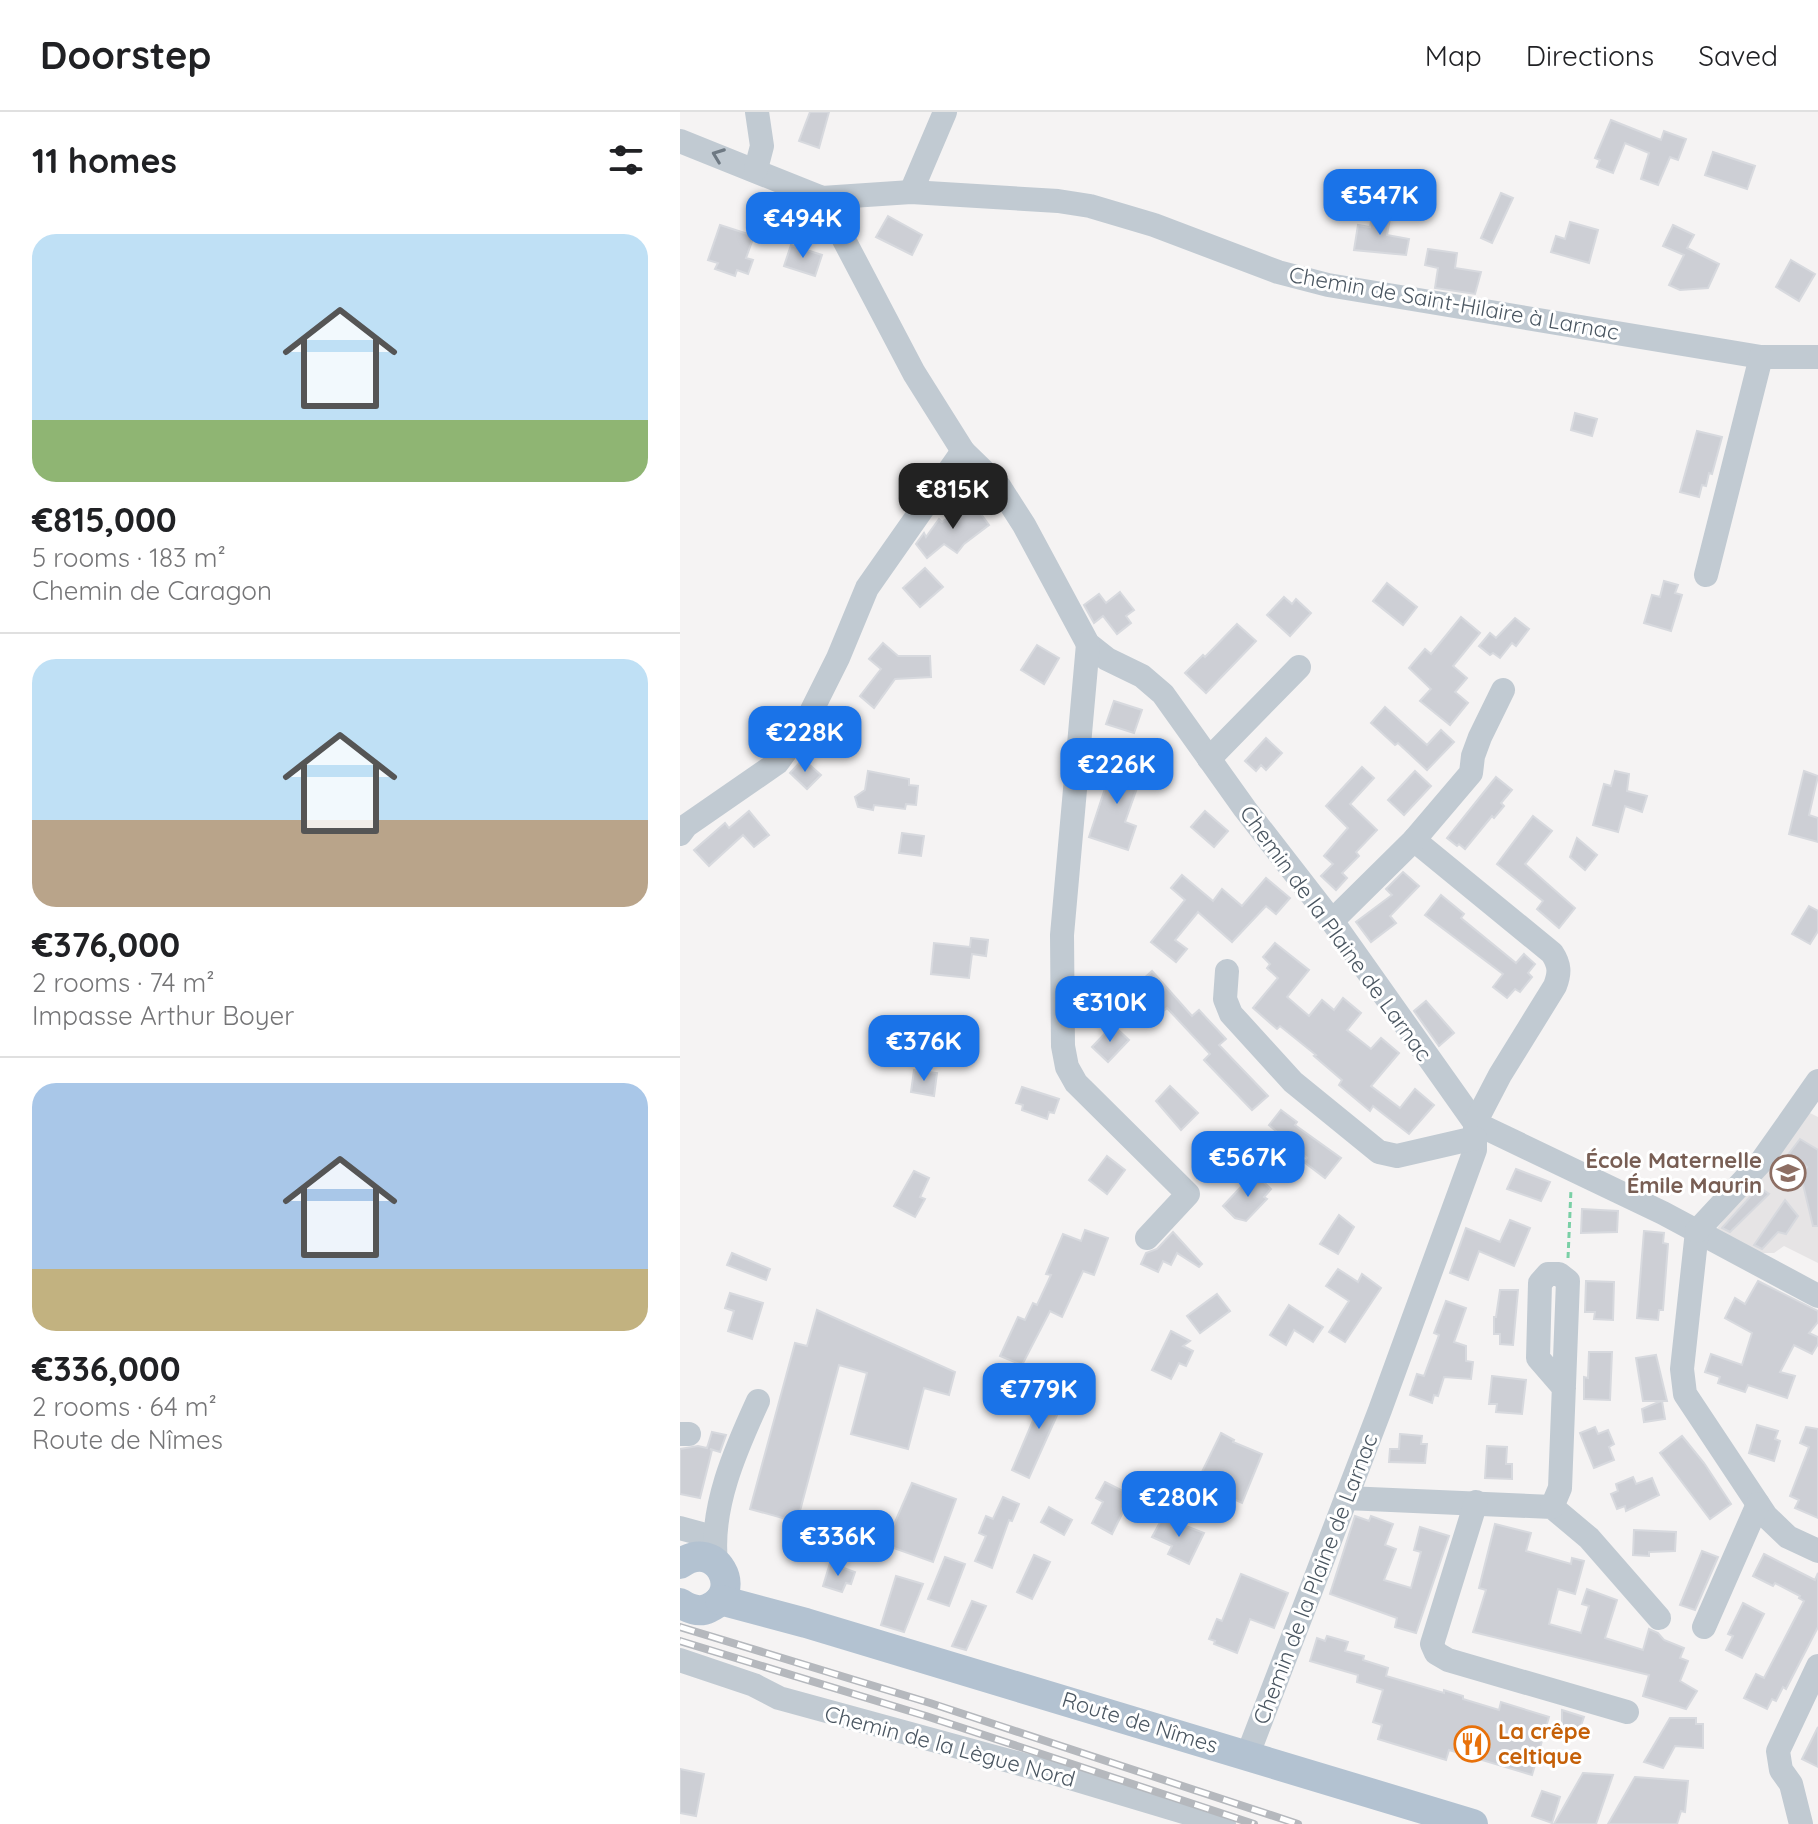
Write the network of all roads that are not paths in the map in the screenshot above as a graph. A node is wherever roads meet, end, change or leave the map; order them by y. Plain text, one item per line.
1 (757, 112) edge
2 (945, 112) edge
3 (680, 141) edge
4 (756, 169) junction
5 (911, 192) junction
6 (822, 198) junction
7 (1761, 357) junction
8 (1818, 357) edge
9 (963, 451) junction
10 (1706, 575) dead end
11 (1088, 644) junction
12 (1299, 667) dead end
13 (1503, 690) dead end
14 (1209, 759) junction
15 (680, 834) edge
16 (1414, 840) junction
17 (1332, 921) junction
18 (1227, 971) dead end
19 (1818, 1081) edge
20 (1475, 1130) junction
21 (1697, 1231) junction
22 (1147, 1238) dead end
23 (1568, 1281) road end
24 (1818, 1296) edge
25 (758, 1401) dead end
26 (1346, 1498) junction
27 (1476, 1502) junction
28 (1552, 1507) junction
29 (1762, 1510) junction
30 (680, 1528) edge
31 (1818, 1551) edge
32 (709, 1566) edge
33 (680, 1603) edge
34 (1659, 1618) dead end
35 (1704, 1627) dead end
36 (680, 1660) edge
37 (1818, 1666) edge
38 (1627, 1712) dead end
39 (1248, 1754) junction
40 (1224, 1824) edge
41 (1473, 1824) edge
42 (1801, 1824) edge

1 - 4 street
2 - 5 street
4 -> 3 street, Chemin de Saint-Hilaire à Larnac
4 - 6 street, Chemin de Saint-Hilaire à Larnac
5 - 6 street, Chemin de Saint-Hilaire à Larnac
5 - 7 street, Chemin de Saint-Hilaire à Larnac
6 - 9 street, Chemin de la Plaine de Larnac
7 - 8 street, Chemin de Saint-Hilaire à Larnac
7 - 10 street
9 - 11 street, Chemin de la Plaine de Larnac
9 - 15 street
11 - 14 street, Chemin de la Plaine de Larnac
11 - 22 street
12 - 14 street
13 - 16 street
14 - 17 street, Chemin de la Plaine de Larnac
16 - 17 street
16 - 20 street
17 - 20 street, Chemin de la Plaine de Larnac
18 - 20 street
19 - 21 street
20 - 21 street
20 - 26 street, Chemin de la Plaine de Larnac
21 - 24 street
21 - 29 street
23 - 28 street
25 - 32 street
26 - 27 street
26 - 39 street, Chemin de la Plaine de Larnac
27 - 28 street
27 - 38 street
28 - 34 street
29 - 31 street
29 - 35 street
30 - 32 street
32 - 33 main road
32 - 39 main road, Route de Nîmes
36 - 40 street, Chemin de la Lègue Nord
37 - 42 street
39 - 41 main road, Route de Nîmes

